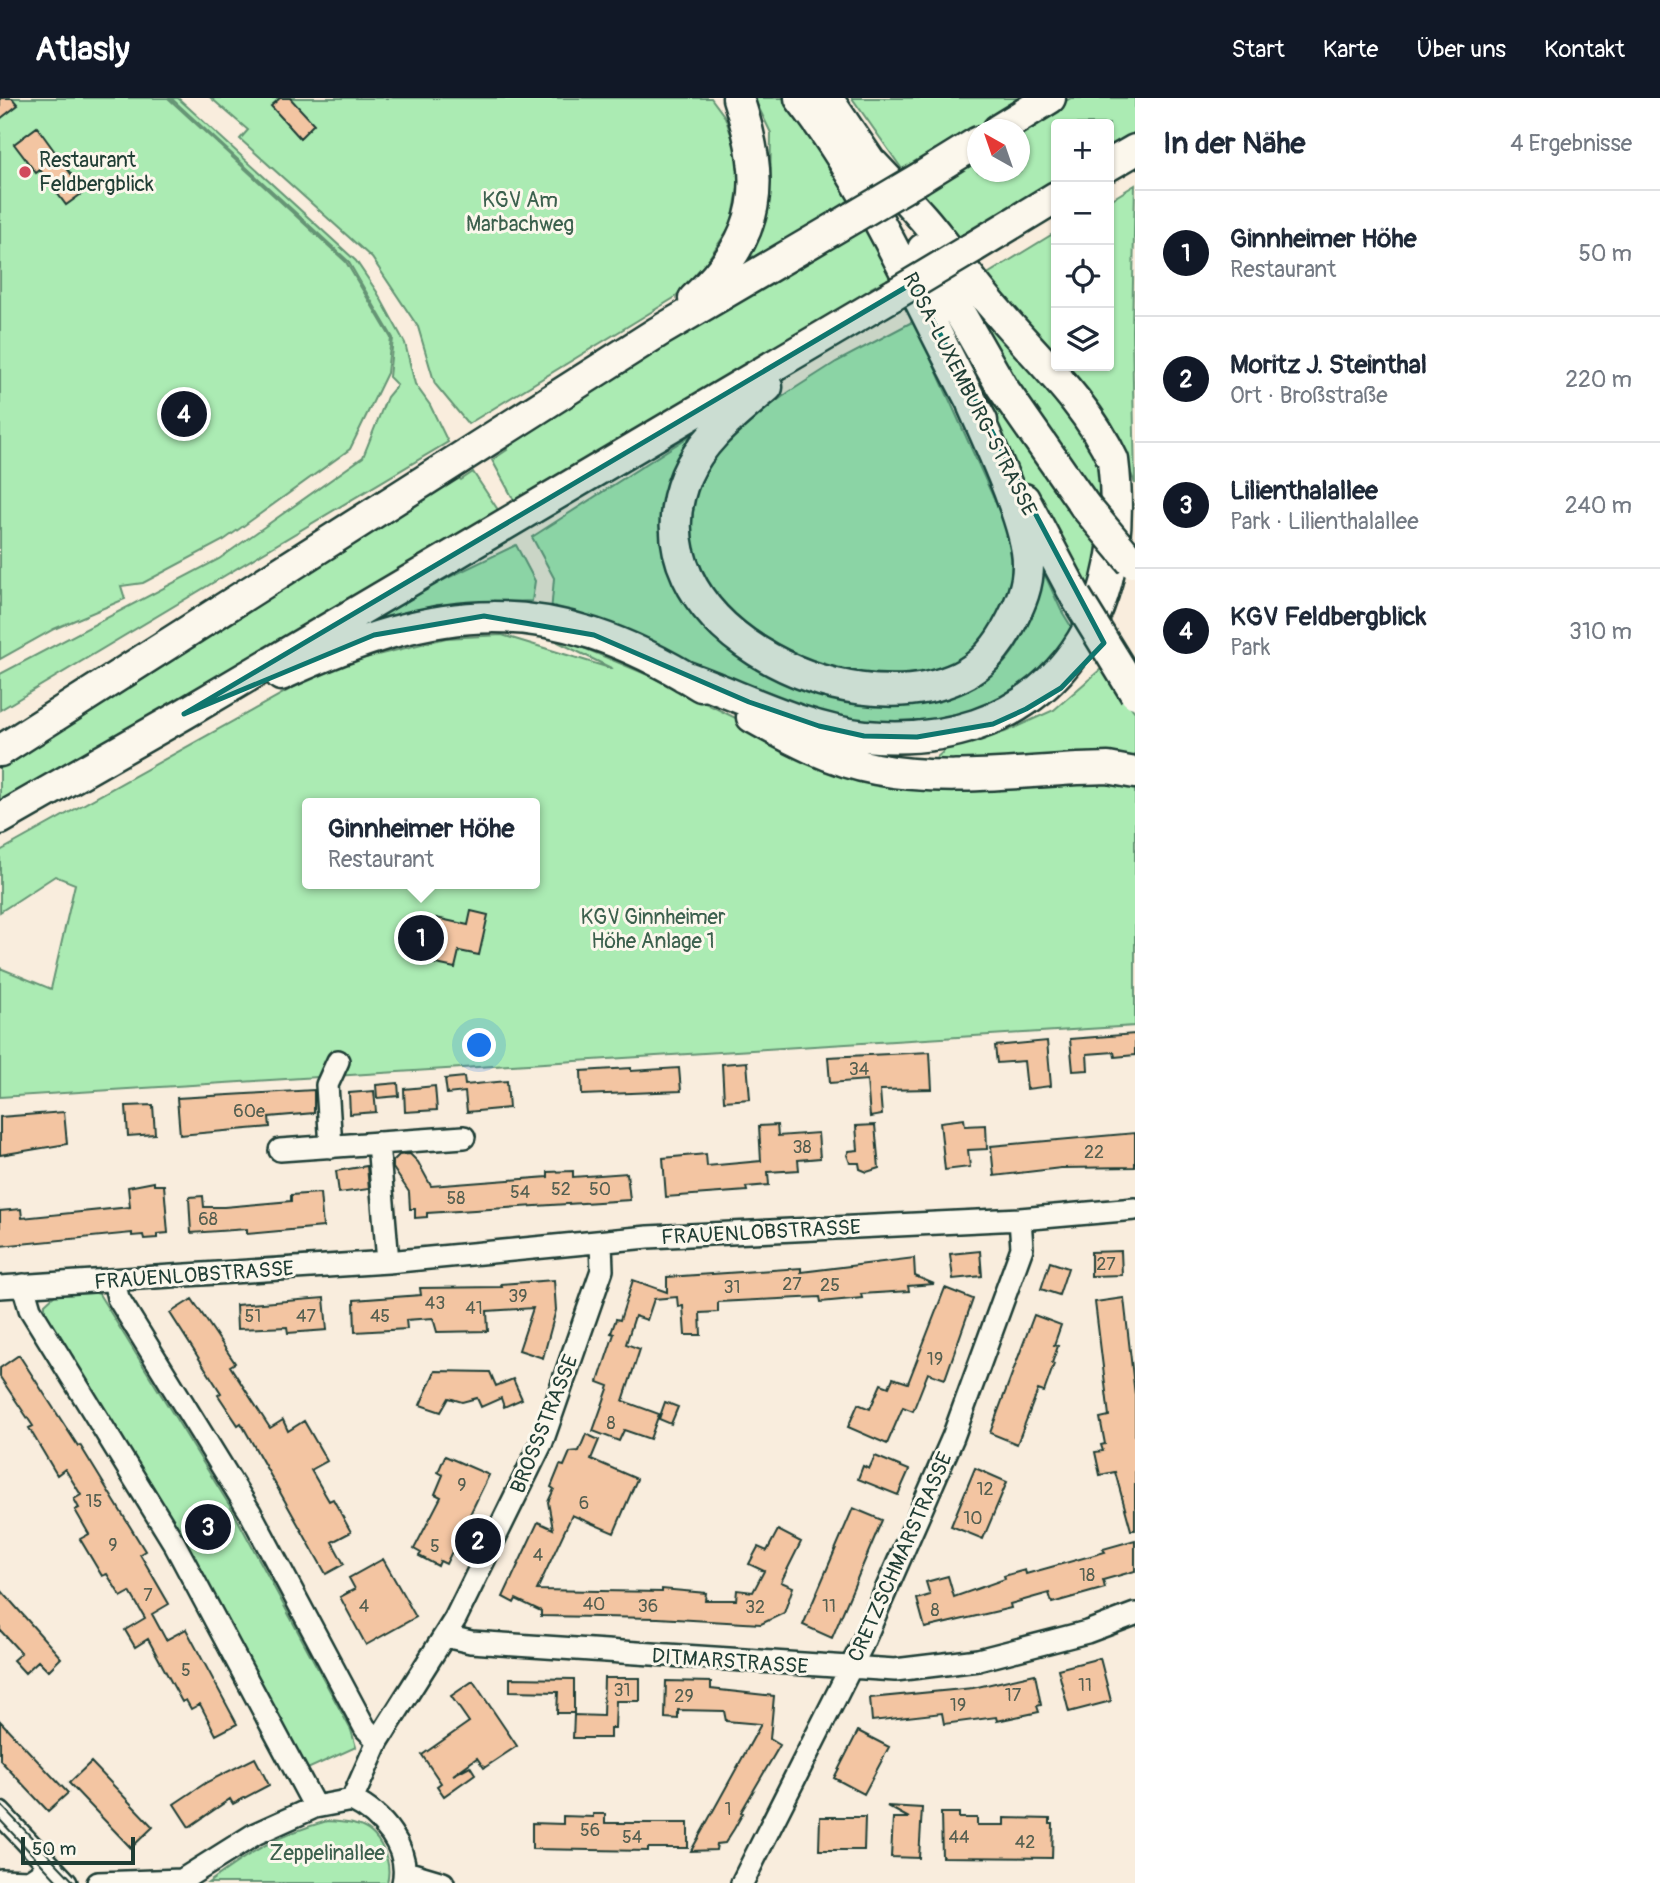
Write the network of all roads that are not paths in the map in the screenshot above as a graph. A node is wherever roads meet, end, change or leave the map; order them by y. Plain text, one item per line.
1 (738, 98) edge
2 (800, 98) edge
3 (827, 98) edge
4 (1050, 98) edge
5 (1016, 119) edge
6 (967, 149) edge
7 (1135, 150) edge
8 (1114, 162) edge
9 (873, 164) junction
10 (1051, 200) edge
11 (657, 332) junction
12 (818, 341) junction
13 (973, 406) junction
14 (1135, 565) edge
15 (684, 676) junction
16 (1135, 693) edge
17 (184, 715) junction
18 (0, 751) edge
19 (1135, 773) edge
20 (0, 819) edge
21 (338, 1061) dead end
22 (464, 1137) dead end
23 (378, 1143) junction
24 (331, 1147) junction
25 (280, 1150) dead end
26 (1135, 1209) edge
27 (1020, 1219) junction
28 (601, 1243) junction
29 (388, 1262) junction
30 (114, 1280) junction
31 (23, 1285) junction
32 (0, 1287) edge
33 (1135, 1614) edge
34 (445, 1636) junction
35 (851, 1670) junction
36 (378, 1741) junction
37 (352, 1800) junction
38 (314, 1807) junction
39 (0, 1813) edge
40 (50, 1867) junction
41 (405, 1877) edge
42 (0, 1880) edge
43 (66, 1883) edge
44 (98, 1883) edge
45 (443, 1883) edge
46 (743, 1883) edge

1 - 11 highway
2 - 13 highway, ROSA-LUXEMBURG-STRASSE
3 - 9 highway, ROSA-LUXEMBURG-STRASSE
4 - 5 highway
6 - 11 highway, bridge
7 - 8 highway
9 - 14 highway, ROSA-LUXEMBURG-STRASSE, bridge
9 - 15 highway
10 - 12 highway, bridge
11 - 18 highway
12 - 13 highway
12 - 17 highway
13 - 16 highway, ROSA-LUXEMBURG-STRASSE, bridge
15 - 17 highway
15 - 19 highway
17 - 20 highway
21 - 24 street
22 - 23 street
23 - 24 street
23 - 29 street
24 - 25 street
26 - 27 street, FRAUENLOBSTRASSE
27 - 28 street, FRAUENLOBSTRASSE
27 - 35 street, CRETZSCHMARSTRASSE
28 - 29 street, FRAUENLOBSTRASSE
28 - 34 street, BROSSSTRASSE
29 - 30 street, FRAUENLOBSTRASSE
30 - 31 street, FRAUENLOBSTRASSE
30 - 36 street
31 - 32 street, FRAUENLOBSTRASSE
31 - 38 street
33 - 35 street, DITMARSTRASSE
34 - 35 street, DITMARSTRASSE
34 - 36 street, BROSSSTRASSE
35 - 46 street, CRETZSCHMARSTRASSE
36 - 37 street, BROSSSTRASSE
37 - 38 street
37 - 41 street
38 - 44 street
39 - 40 street
40 - 42 street
40 - 43 street
41 - 45 street

